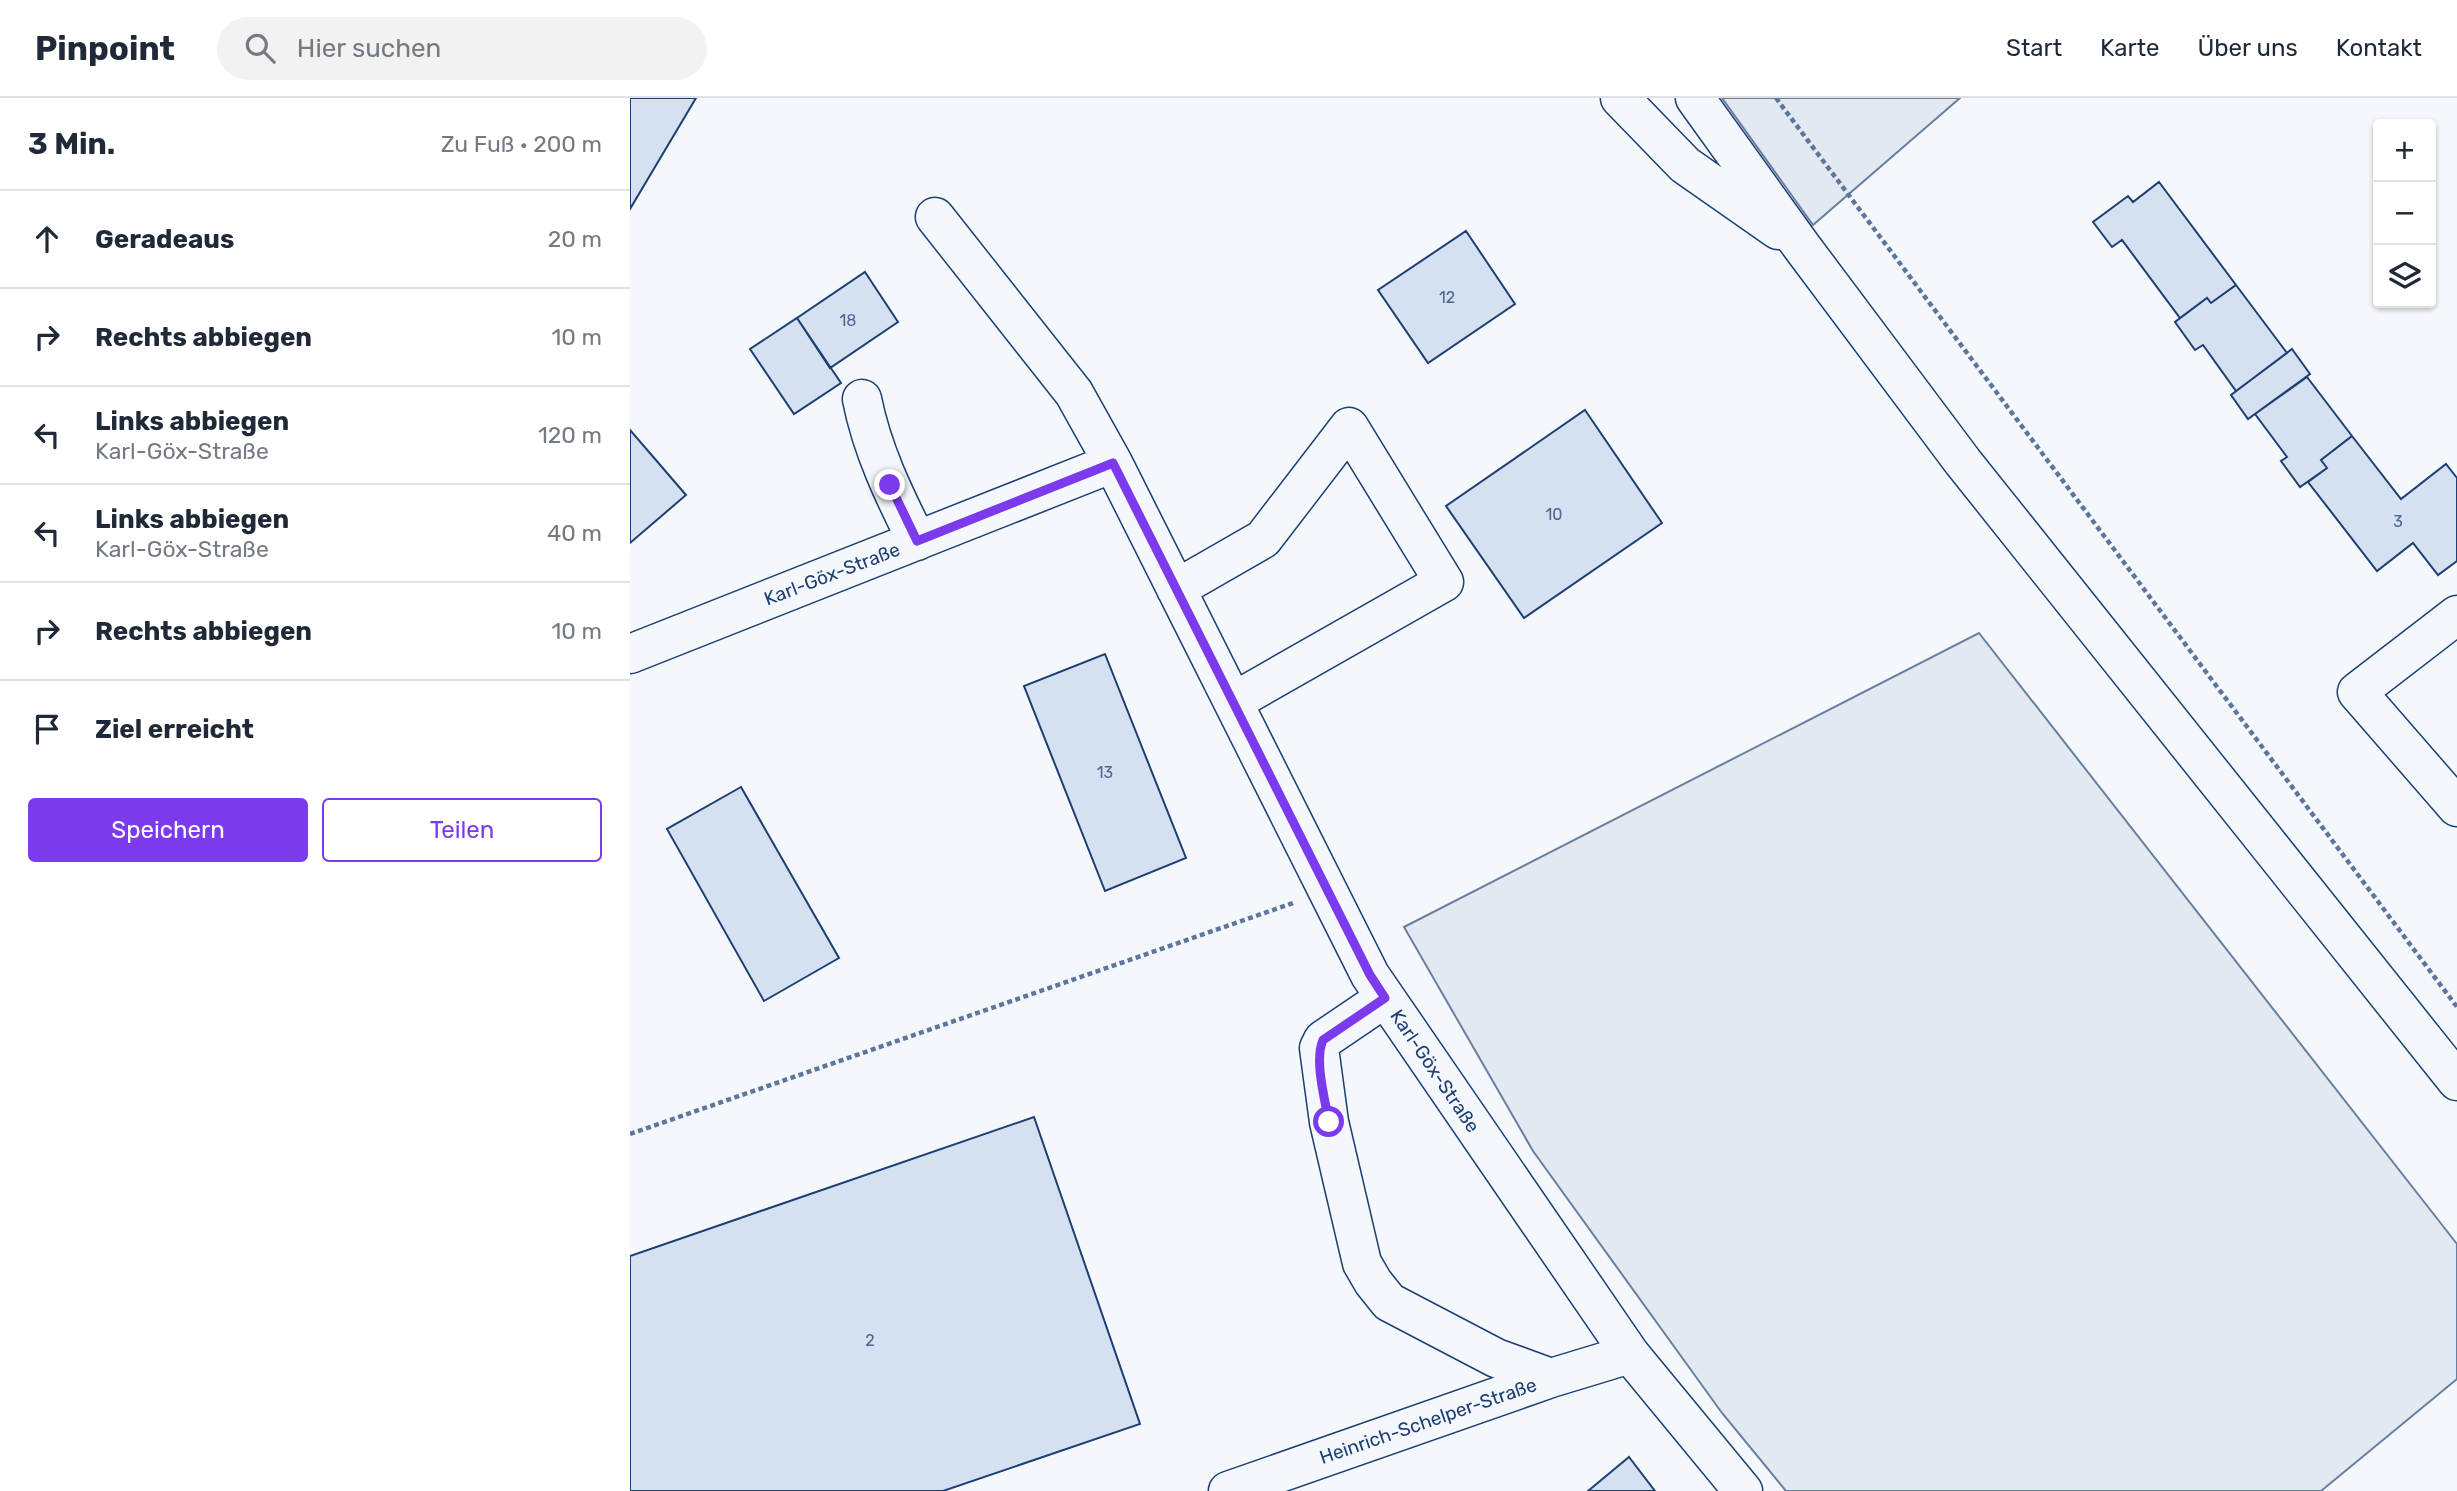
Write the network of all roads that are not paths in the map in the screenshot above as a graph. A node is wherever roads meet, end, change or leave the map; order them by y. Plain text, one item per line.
1 (1620, 98) edge
2 (1695, 98) edge
3 (935, 217) dead end
4 (1802, 247) junction
5 (862, 399) dead end
6 (1113, 463) junction
7 (917, 541) junction
8 (1176, 589) junction
9 (2457, 615) edge
10 (630, 654) edge
11 (1233, 702) junction
12 (2457, 807) edge
13 (1385, 998) junction
14 (2457, 1081) edge
15 (1630, 1354) junction
16 (1551, 1378) junction
17 (1227, 1491) edge
18 (1743, 1491) edge

1 - 4 street
2 - 4 street
3 - 6 street, Karl-Göx-Straße
4 - 14 street
5 - 7 street
6 - 7 street, Karl-Göx-Straße
6 - 8 street, Karl-Göx-Straße
7 - 10 street, Karl-Göx-Straße
8 - 11 street, Karl-Göx-Straße
8 - 11 street
9 - 12 street
11 - 13 street, Karl-Göx-Straße
13 - 15 street, Karl-Göx-Straße
13 - 16 street
15 - 16 street, Heinrich-Schelper-Straße
15 - 18 street, Karl-Göx-Straße
16 - 17 street, Heinrich-Schelper-Straße

